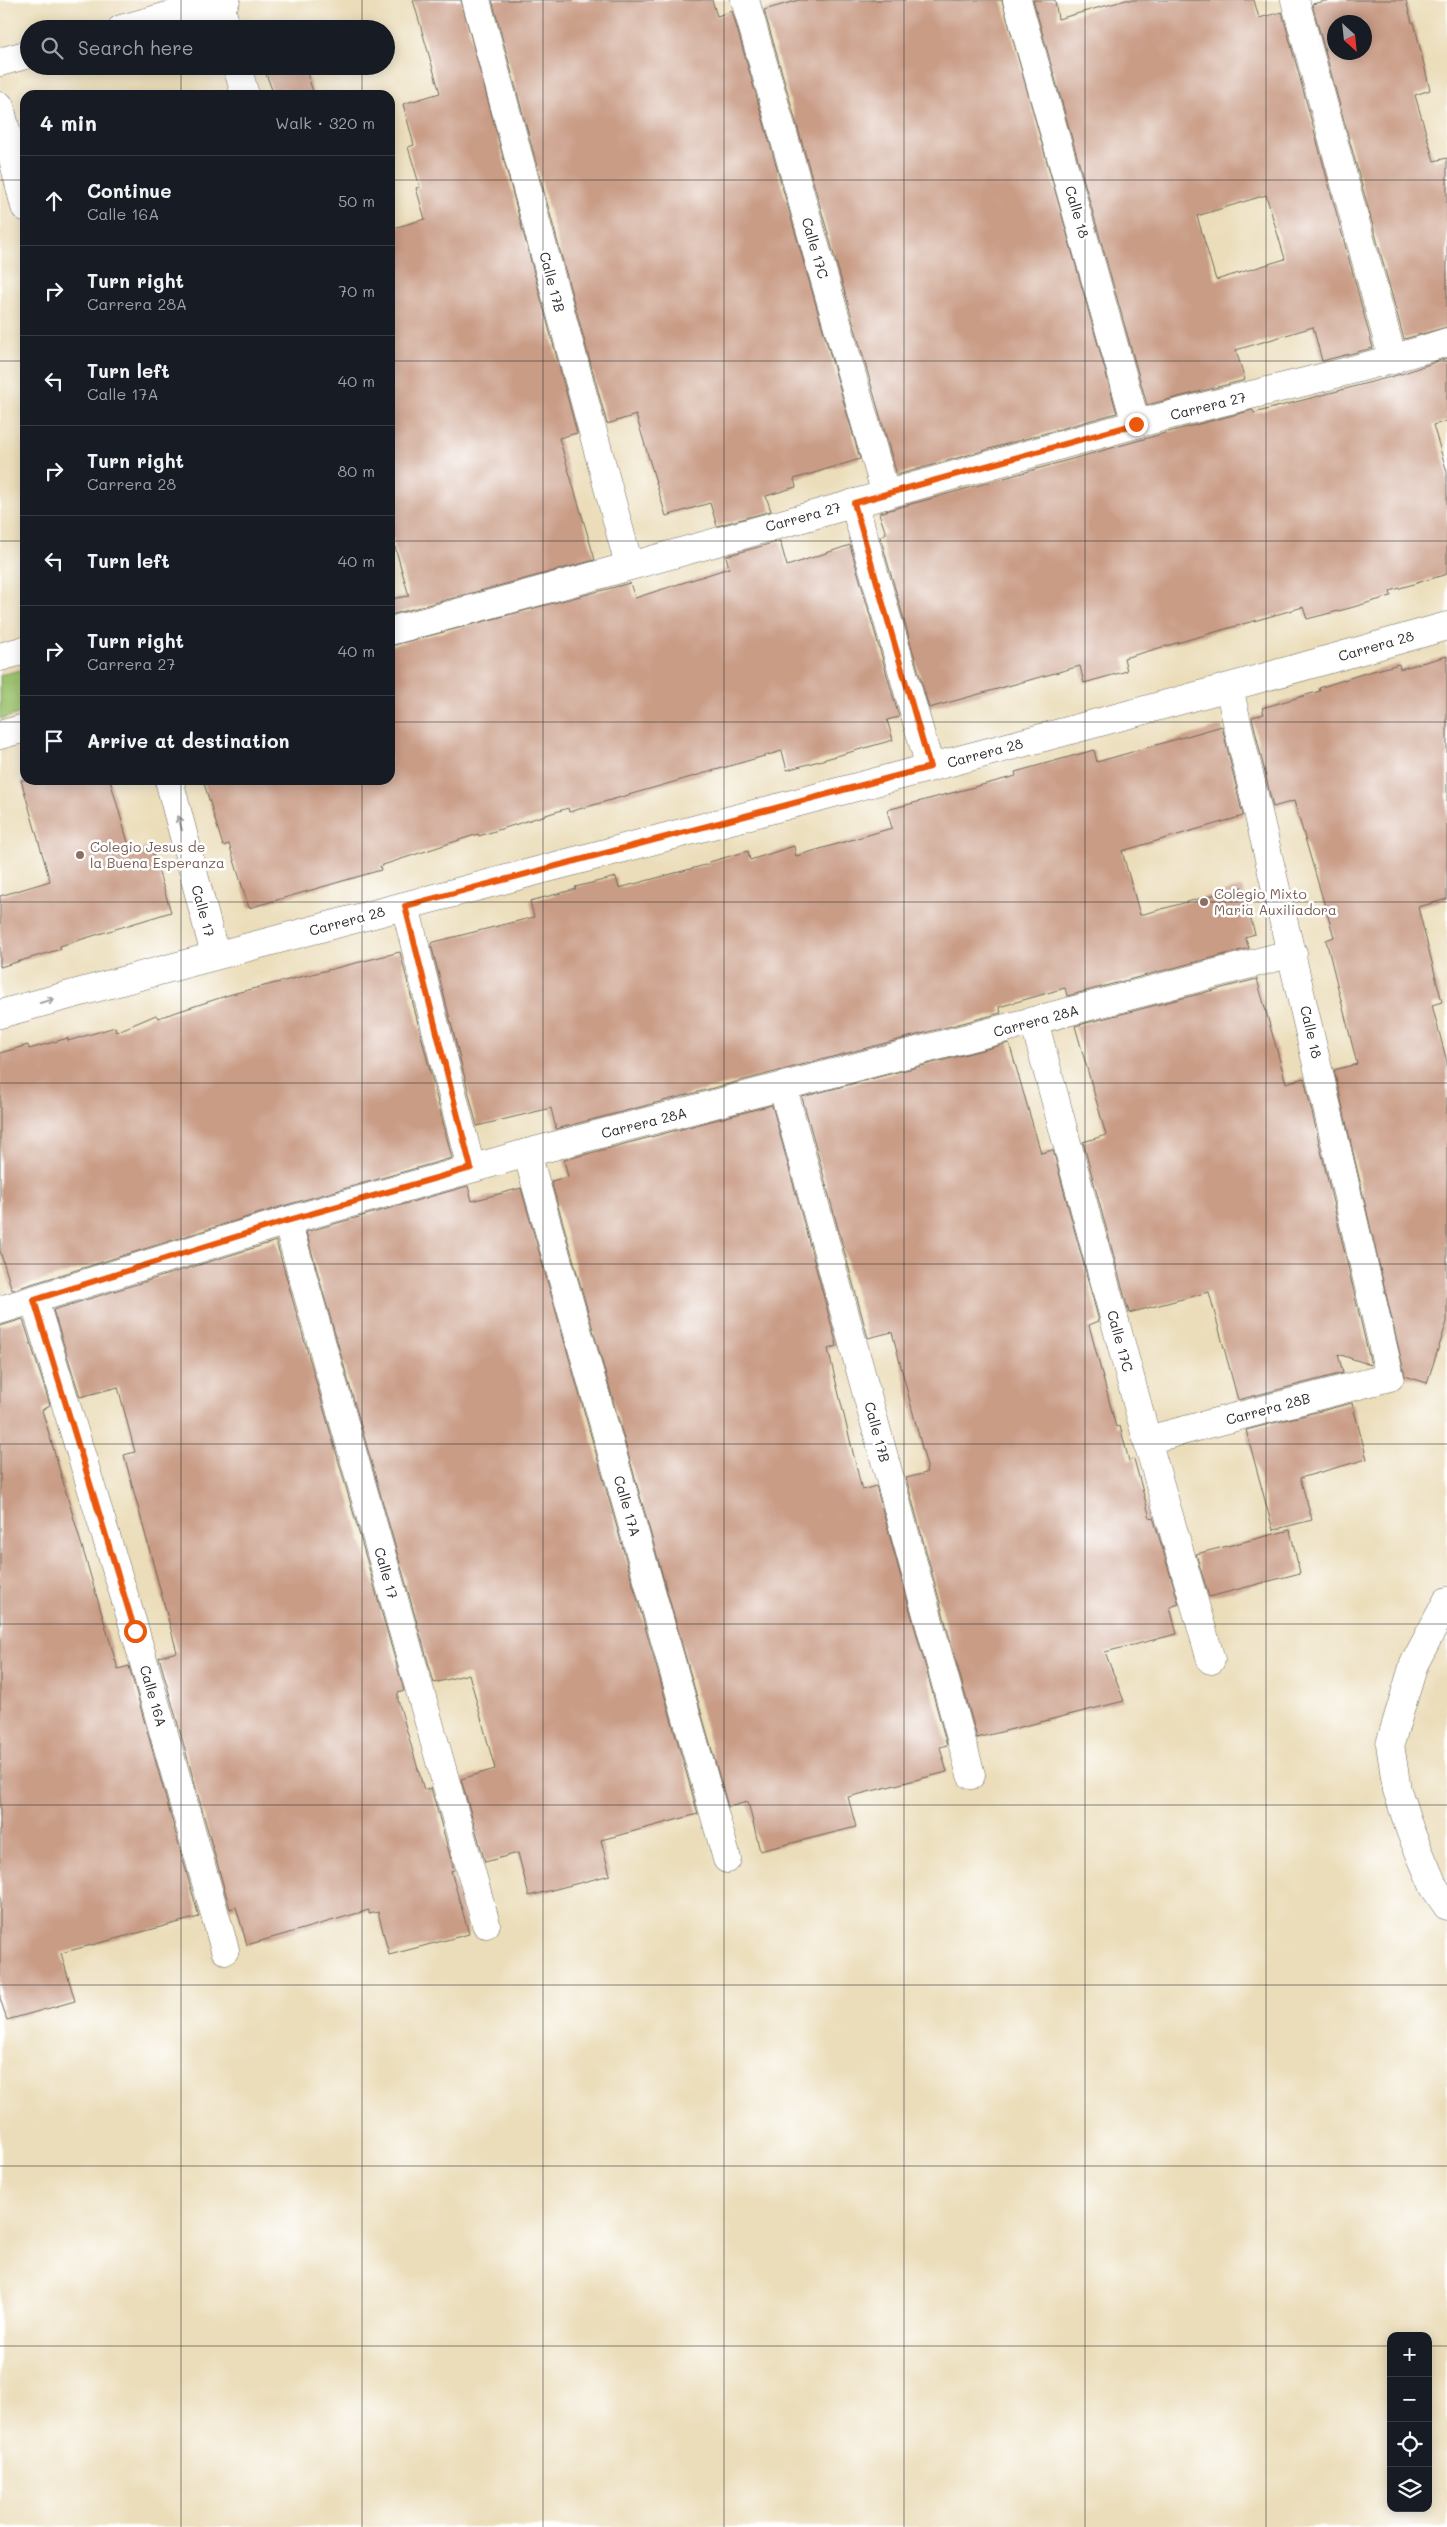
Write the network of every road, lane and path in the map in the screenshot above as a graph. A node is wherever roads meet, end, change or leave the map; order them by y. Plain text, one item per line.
1 (476, 0) edge
2 (745, 0) edge
3 (1017, 0) edge
4 (1295, 0) edge
5 (222, 1) edge
6 (153, 20) edge
7 (225, 20) edge
8 (20, 56) edge
9 (0, 62) edge
10 (239, 75) edge
11 (244, 90) edge
12 (0, 106) edge
13 (20, 187) edge
14 (1447, 342) edge
15 (1392, 360) junction
16 (1136, 424) junction
17 (886, 495) junction
18 (854, 503) junction
19 (629, 565) junction
20 (395, 623) edge
21 (1447, 626) edge
22 (20, 651) edge
23 (0, 657) edge
24 (1229, 688) junction
25 (20, 729) edge
26 (0, 735) edge
27 (930, 767) junction
28 (170, 785) edge
29 (405, 906) junction
30 (1292, 954) junction
31 (215, 955) junction
32 (0, 1014) edge
33 (1034, 1021) junction
34 (783, 1088) junction
35 (527, 1152) junction
36 (471, 1168) junction
37 (286, 1221) junction
38 (34, 1300) junction
39 (0, 1310) edge
40 (1390, 1377) joint
41 (1147, 1440) junction
42 (1447, 1601) edge
43 (1211, 1660) dead end
44 (971, 1776) dead end
45 (727, 1859) dead end
46 (1447, 1906) edge
47 (486, 1924) dead end
48 (225, 1950) dead end

1 - 19 street, Calle 17B
2 - 17 street, Calle 17C
3 - 16 street, Calle 18
4 - 15 street
5 - 6 street
5 - 7 street
8 - 9 street
10 - 11 street
12 - 13 street
14 - 15 street, Carrera 27
15 - 16 street, Carrera 27
16 - 17 street, Carrera 27
17 - 18 street, Carrera 27
18 - 19 street, Carrera 27
18 - 27 street
19 - 20 street, Carrera 27
21 - 24 street, Carrera 28
22 - 23 street
24 - 27 street, Carrera 28
24 - 30 street, Calle 18
25 - 26 street
27 - 29 street, Carrera 28
31 -> 28 street, Calle 17
29 - 31 street, Carrera 28
29 - 36 street
30 - 33 street, Carrera 28A
30 - 40 street, Calle 18
32 -> 31 street, Carrera 28
33 - 34 street, Carrera 28A
33 - 41 street, Calle 17C
34 - 35 street, Carrera 28A
34 - 44 street, Calle 17B
35 - 36 street, Carrera 28A
35 - 45 street, Calle 17A
36 - 37 street, Carrera 28A
37 - 38 street, Carrera 28A
37 - 47 street, Calle 17
38 - 39 street, Carrera 28A
38 - 48 street, Calle 16A
40 - 41 street, Carrera 28B
41 - 43 street, Calle 17C
42 - 46 street

